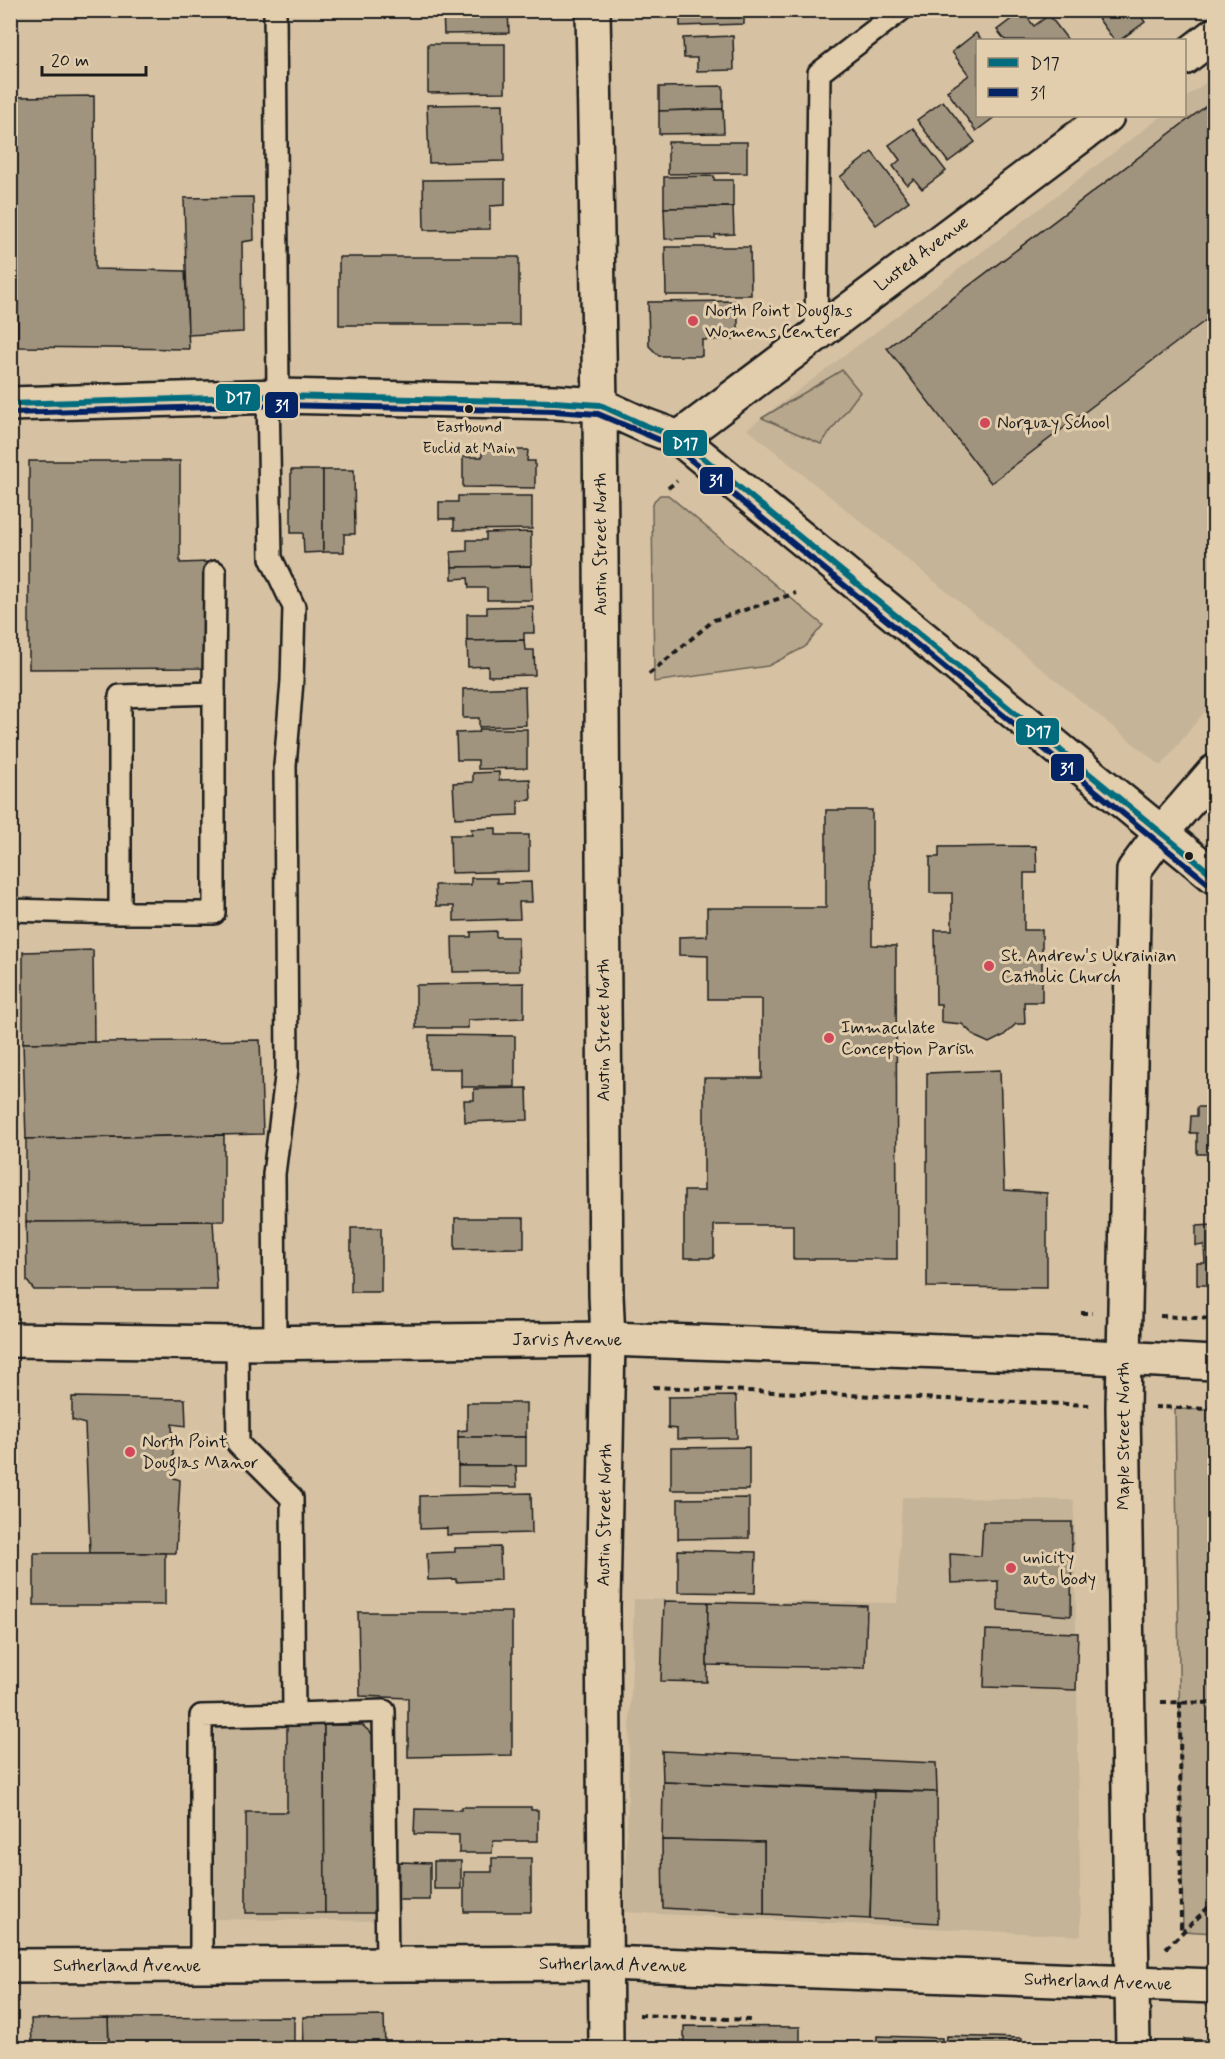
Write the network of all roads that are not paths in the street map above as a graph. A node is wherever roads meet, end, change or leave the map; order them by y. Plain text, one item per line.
1 (275, 10) edge
2 (593, 10) edge
3 (901, 10) edge
4 (1215, 35) edge
5 (1186, 57) edge
6 (1106, 117) edge
7 (816, 333) junction
8 (273, 396) junction
9 (10, 404) edge
10 (600, 405) junction
11 (679, 438) junction
12 (214, 572) dead end
13 (214, 693) junction
14 (1215, 772) edge
15 (1161, 832) junction
16 (1215, 876) edge
17 (10, 910) edge
18 (120, 913) junction
19 (608, 1339) junction
20 (10, 1340) edge
21 (275, 1342) junction
22 (237, 1343) junction
23 (1123, 1358) junction
24 (1215, 1363) edge
25 (294, 1714) junction
26 (606, 1964) junction
27 (387, 1965) junction
28 (10, 1966) edge
29 (201, 1966) junction
30 (1132, 1983) junction
31 (1215, 1986) edge
32 (606, 2049) edge
33 (1133, 2049) edge

1 - 8 lane
2 - 10 street, Austin Street North
3 - 7 lane
4 - 5 street
6 - 7 street, Lusted Avenue
7 - 11 street, Lusted Avenue
8 - 9 street
8 - 10 street
8 - 21 lane
10 - 11 street
10 - 19 street, Austin Street North
11 - 15 street
12 - 13 lane
13 - 18 lane
13 - 18 lane
14 - 15 street, Maple Street North
15 - 16 street
15 - 23 street, Maple Street North
17 - 18 lane
19 - 21 street, Jarvis Avenue
19 - 23 street, Jarvis Avenue
19 - 26 street, Austin Street North
20 - 22 street, Jarvis Avenue
21 - 22 street, Jarvis Avenue
22 - 25 lane
23 - 24 street, Jarvis Avenue
23 - 30 street, Maple Street North
25 - 27 lane
25 - 29 lane
26 - 27 street, Sutherland Avenue
26 - 30 street, Sutherland Avenue
26 - 32 street, Austin Street North
27 - 29 street, Sutherland Avenue
28 - 29 street, Sutherland Avenue
30 - 31 street, Sutherland Avenue
30 - 33 street, Maple Street North

